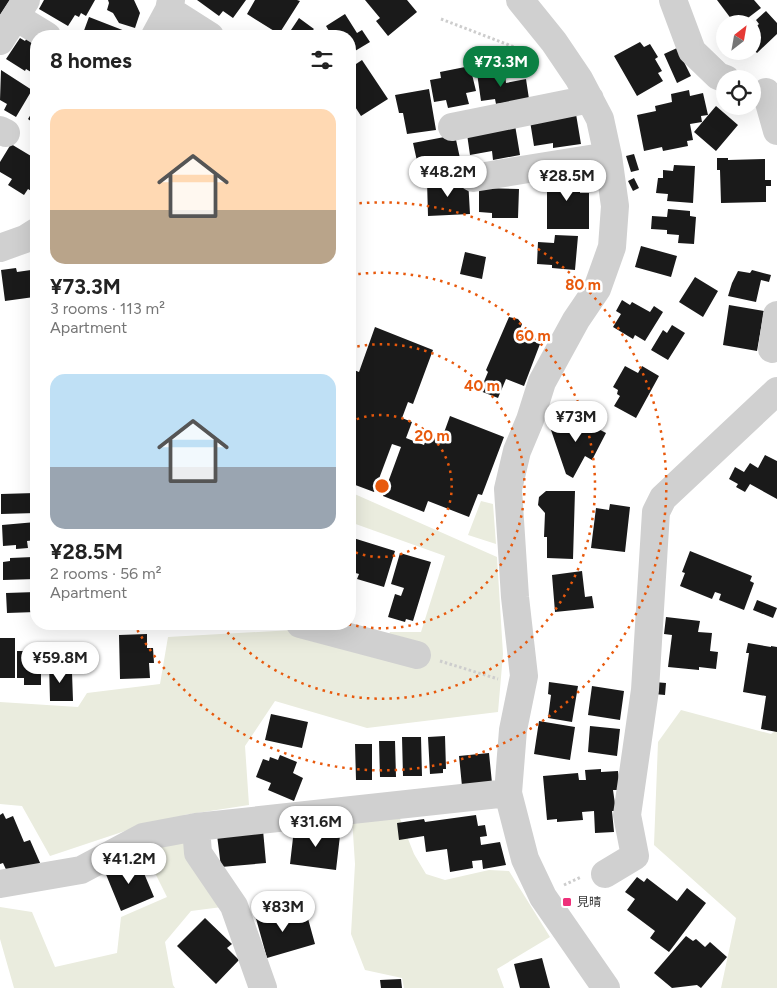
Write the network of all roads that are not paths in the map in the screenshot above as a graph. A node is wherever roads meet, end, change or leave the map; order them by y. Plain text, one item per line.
1 (520, 0) edge
2 (673, 0) edge
3 (170, 5) edge
4 (21, 8) edge
5 (41, 30) edge
6 (159, 30) edge
7 (202, 30) edge
8 (0, 41) edge
9 (716, 74) edge
10 (765, 90) edge
11 (590, 99) junction
12 (452, 127) dead end
13 (777, 131) edge
14 (608, 156) junction
15 (473, 178) dead end
16 (30, 236) edge
17 (0, 248) edge
18 (777, 315) edge
19 (772, 349) dead end
20 (777, 391) edge
21 (323, 630) edge
22 (417, 655) road end
23 (508, 793) junction
24 (196, 827) junction
25 (605, 874) dead end
26 (0, 884) edge
27 (264, 988) edge
28 (606, 988) edge

1 - 11 street
2 - 9 street
3 - 6 street
3 - 7 street
4 - 5 street
4 - 8 street
10 - 13 street
11 - 12 street
11 - 14 street
14 - 15 street
14 - 23 street
16 - 17 street
18 - 19 street
20 - 25 street
21 - 22 street
23 - 24 street
23 - 28 street
24 - 26 street
24 - 27 street

